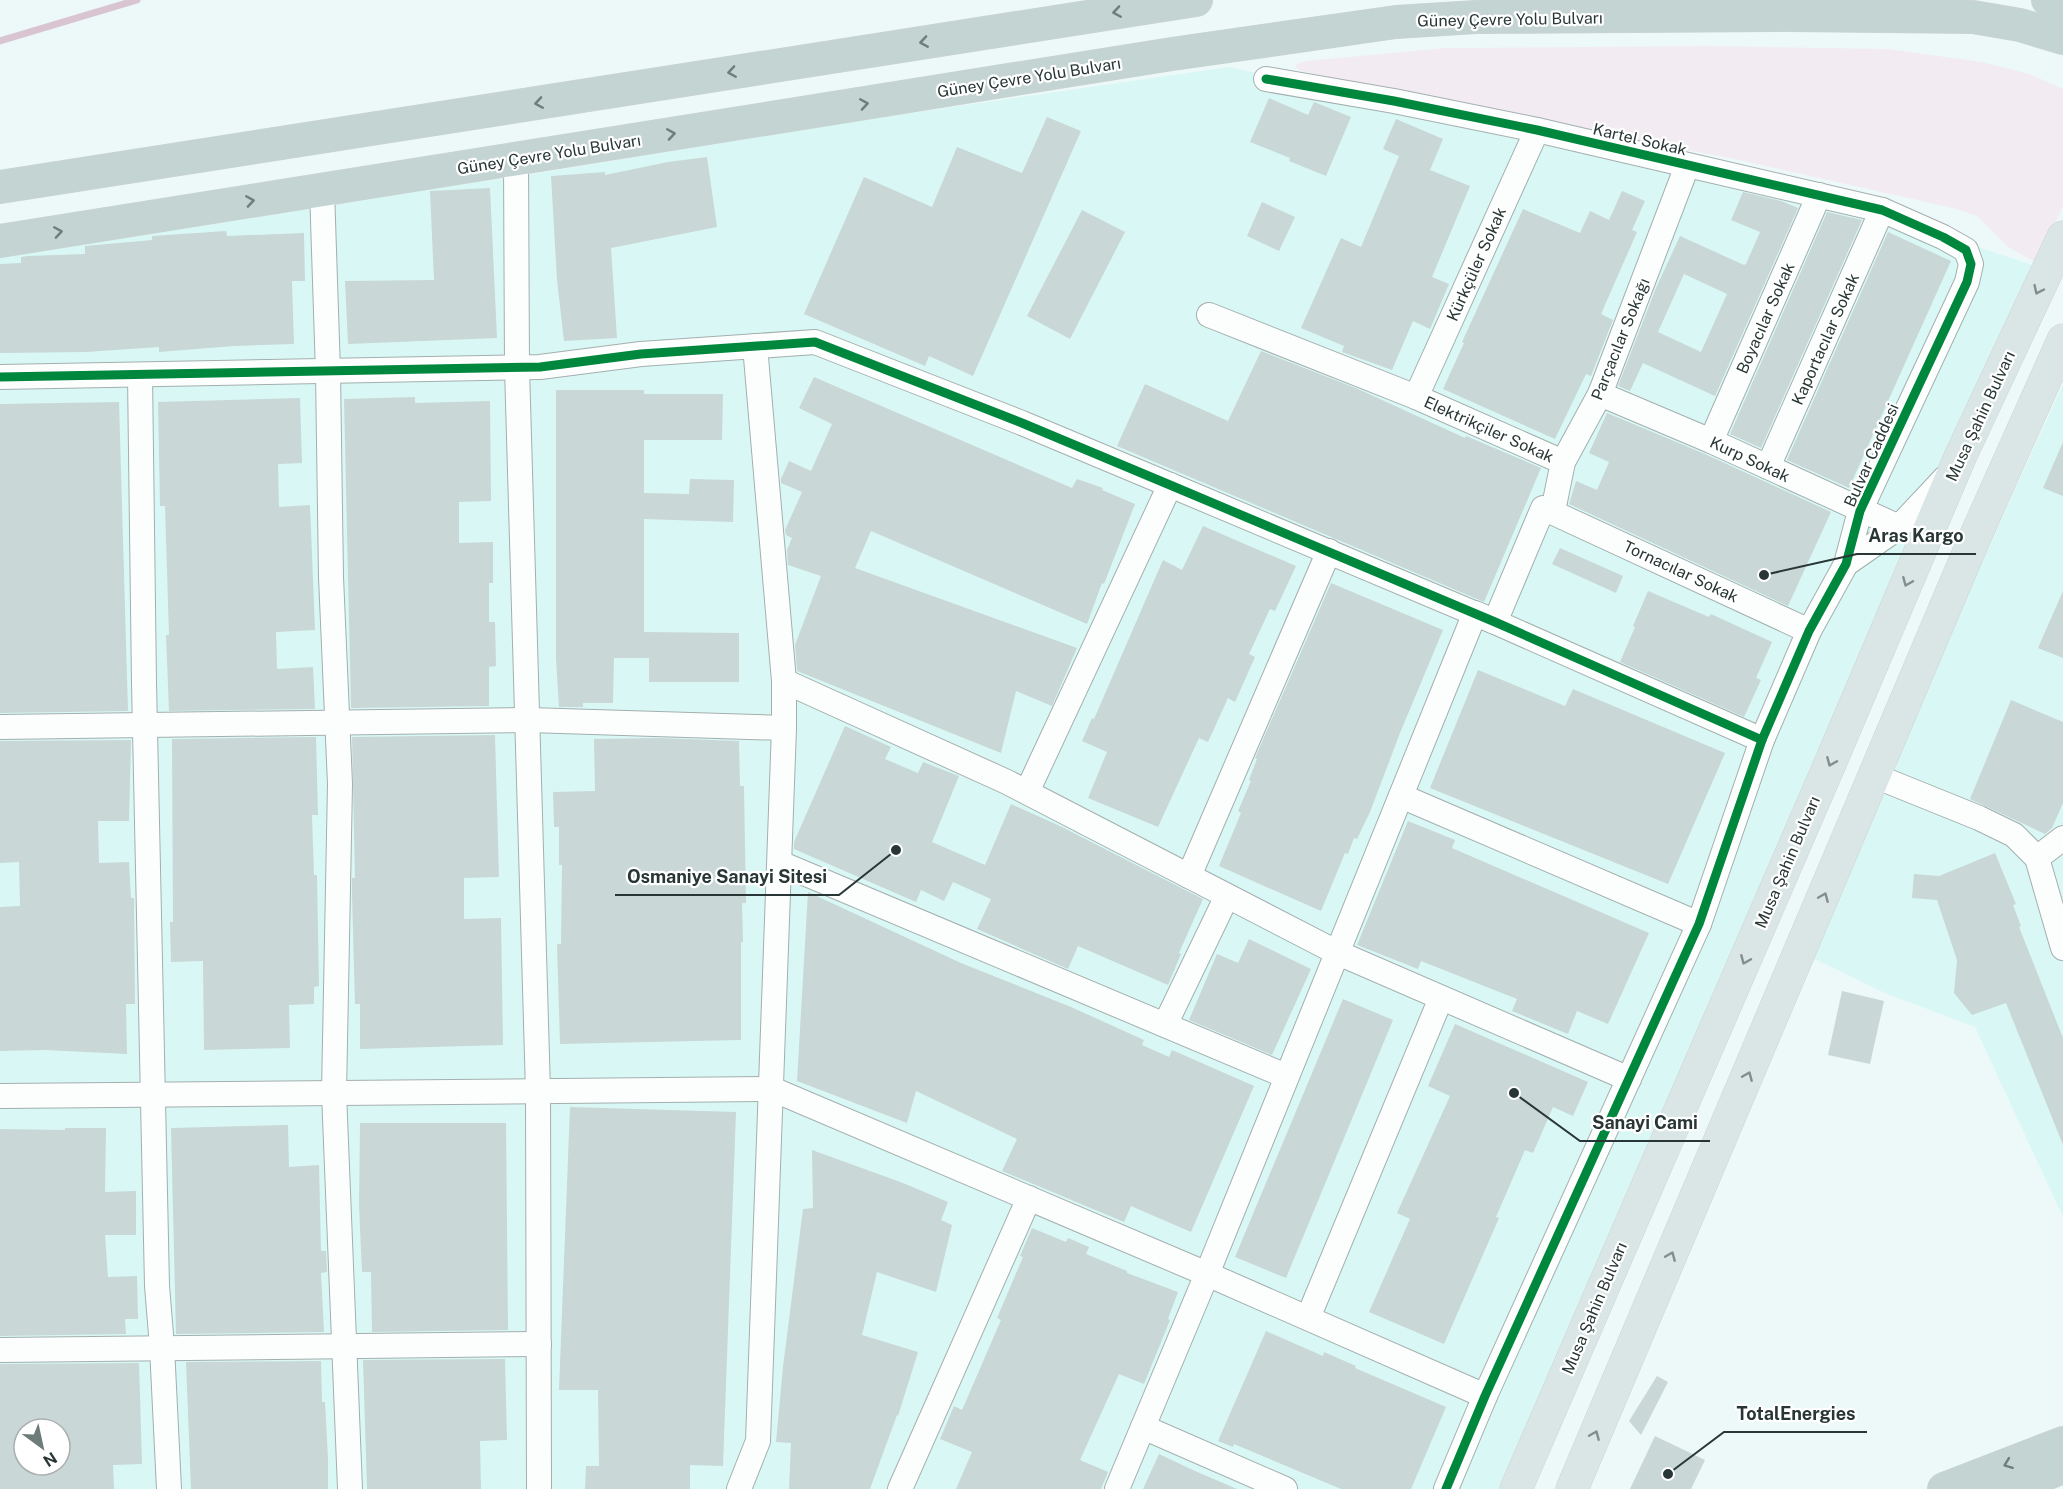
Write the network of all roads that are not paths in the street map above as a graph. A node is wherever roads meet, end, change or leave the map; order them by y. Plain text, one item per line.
1 (1196, 0) edge
2 (2048, 0) edge
3 (2063, 5) edge
4 (1919, 16) junction
5 (2063, 38) edge
6 (2063, 61) edge
7 (1266, 79) dead end
8 (1537, 130) junction
9 (516, 159) junction
10 (1687, 166) junction
11 (0, 187) edge
12 (322, 190) junction
13 (1820, 195) junction
14 (1882, 210) junction
15 (2063, 237) edge
16 (0, 241) edge
17 (1967, 282) joint
18 (1209, 315) dead end
19 (2063, 340) edge
20 (755, 346) junction
21 (518, 368) junction
22 (328, 372) junction
23 (140, 375) junction
24 (0, 377) edge
25 (1996, 380) junction
26 (1600, 394) junction
27 (1416, 397) junction
28 (1711, 441) junction
29 (1563, 462) junction
30 (1768, 467) junction
31 (1170, 485) junction
32 (1860, 511) junction
33 (1553, 512) junction
34 (1899, 527) junction
35 (1329, 552) junction
36 (1846, 564) junction
37 (1495, 622) junction
38 (1809, 631) junction
39 (784, 681) junction
40 (529, 720) junction
41 (337, 721) junction
42 (145, 726) junction
43 (0, 728) edge
44 (784, 728) junction
45 (1762, 740) junction
46 (1875, 776) junction
47 (1026, 792) junction
48 (1401, 796) junction
49 (2063, 838) edge
50 (2037, 858) junction
51 (780, 863) junction
52 (1189, 876) junction
53 (1227, 896) junction
54 (1700, 924) junction
55 (2063, 948) edge
56 (1336, 952) junction
57 (1441, 998) junction
58 (1165, 1025) junction
59 (1286, 1076) junction
60 (1629, 1079) junction
61 (772, 1089) junction
62 (538, 1091) junction
63 (334, 1093) junction
64 (153, 1094) junction
65 (0, 1096) edge
66 (1029, 1198) junction
67 (1207, 1274) junction
68 (1308, 1318) junction
69 (539, 1344) junction
70 (344, 1346) junction
71 (162, 1347) junction
72 (0, 1350) edge
73 (1485, 1396) junction
74 (1143, 1427) junction
75 (2063, 1443) edge
76 (2063, 1467) edge
77 (169, 1489) edge
78 (350, 1489) edge
79 (539, 1489) edge
80 (739, 1489) edge
81 (900, 1489) edge
82 (1117, 1489) edge
83 (1285, 1489) edge
84 (1446, 1489) edge
85 (1516, 1489) edge
86 (1572, 1489) edge
87 (1944, 1489) edge
88 (2009, 1489) edge

1 -> 11 highway
2 - 3 highway
4 - 5 highway, Güney Çevre Yolu Bulvarı
4 - 6 highway
9 -> 4 highway, Güney Çevre Yolu Bulvarı
7 - 8 street, Kartel Sokak
8 - 10 street, Kartel Sokak
8 - 27 street, Kürkçüler Sokak
9 - 12 highway, Güney Çevre Yolu Bulvarı
9 - 21 street
10 - 13 street, Kartel Sokak
10 - 26 street, Parçacılar Sokağı
16 -> 12 highway, Güney Çevre Yolu Bulvarı
12 - 22 street
13 - 14 street, Kartel Sokak
13 - 28 street, Boyacılar Sokak
14 - 17 street, Kartel Sokak
14 - 30 street, Kaportacılar Sokak
15 -> 25 main road, Musa Şahin Bulvarı
17 - 32 street, Bulvar Caddesi
18 - 27 street, Elektrikçiler Sokak
19 - 46 main road
20 - 21 street
20 - 31 street
20 - 39 street
21 - 22 street
21 - 40 street
22 - 23 street
22 - 41 street
23 - 24 street
23 - 42 street
25 - 34 street
25 -> 85 main road, Musa Şahin Bulvarı
26 - 28 street, Kurp Sokak
26 - 29 street, Parçacılar Sokağı
27 - 29 street, Elektrikçiler Sokak
28 - 30 street, Kurp Sokak
29 - 33 street, Parçacılar Sokağı
30 - 32 street, Kurp Sokak
31 - 35 street
31 - 47 street
32 - 34 street, Kurp Sokak
32 - 36 street, Bulvar Caddesi
33 - 37 street
33 - 38 street, Tornacılar Sokak
34 - 36 street
35 - 37 street
35 - 52 street
36 - 38 street, Bulvar Caddesi
37 - 45 street
37 - 48 street
38 - 45 street, Bulvar Caddesi
39 - 44 street
39 - 47 street
40 - 41 street
40 - 44 street
40 - 62 street
41 - 42 street
41 - 63 street
42 - 43 street
42 - 64 street
44 - 51 street
45 - 54 street, Bulvar Caddesi
46 - 50 street
86 -> 46 main road
47 - 52 street
48 - 54 street
48 - 56 street
49 - 50 street
50 - 55 street
51 - 58 street
51 - 61 street
52 - 53 street
53 - 56 street
53 - 58 street
54 - 60 street, Bulvar Caddesi
56 - 57 street
56 - 59 street
57 - 60 street
57 - 68 street
58 - 59 street
59 - 67 street
60 - 73 street, Bulvar Caddesi
61 - 62 street
61 - 66 street
61 - 80 street
62 - 63 street
62 - 69 street
63 - 64 street
63 - 70 street
64 - 65 street
64 - 71 street
66 - 67 street
66 - 81 street
67 - 68 street
67 - 74 street
68 - 73 street
69 - 70 street
69 - 79 street
70 - 71 street
70 - 78 street
71 - 72 street
71 - 77 street
73 - 84 street, Bulvar Caddesi
74 - 82 street
74 - 83 street
75 -> 87 highway
76 - 88 highway

